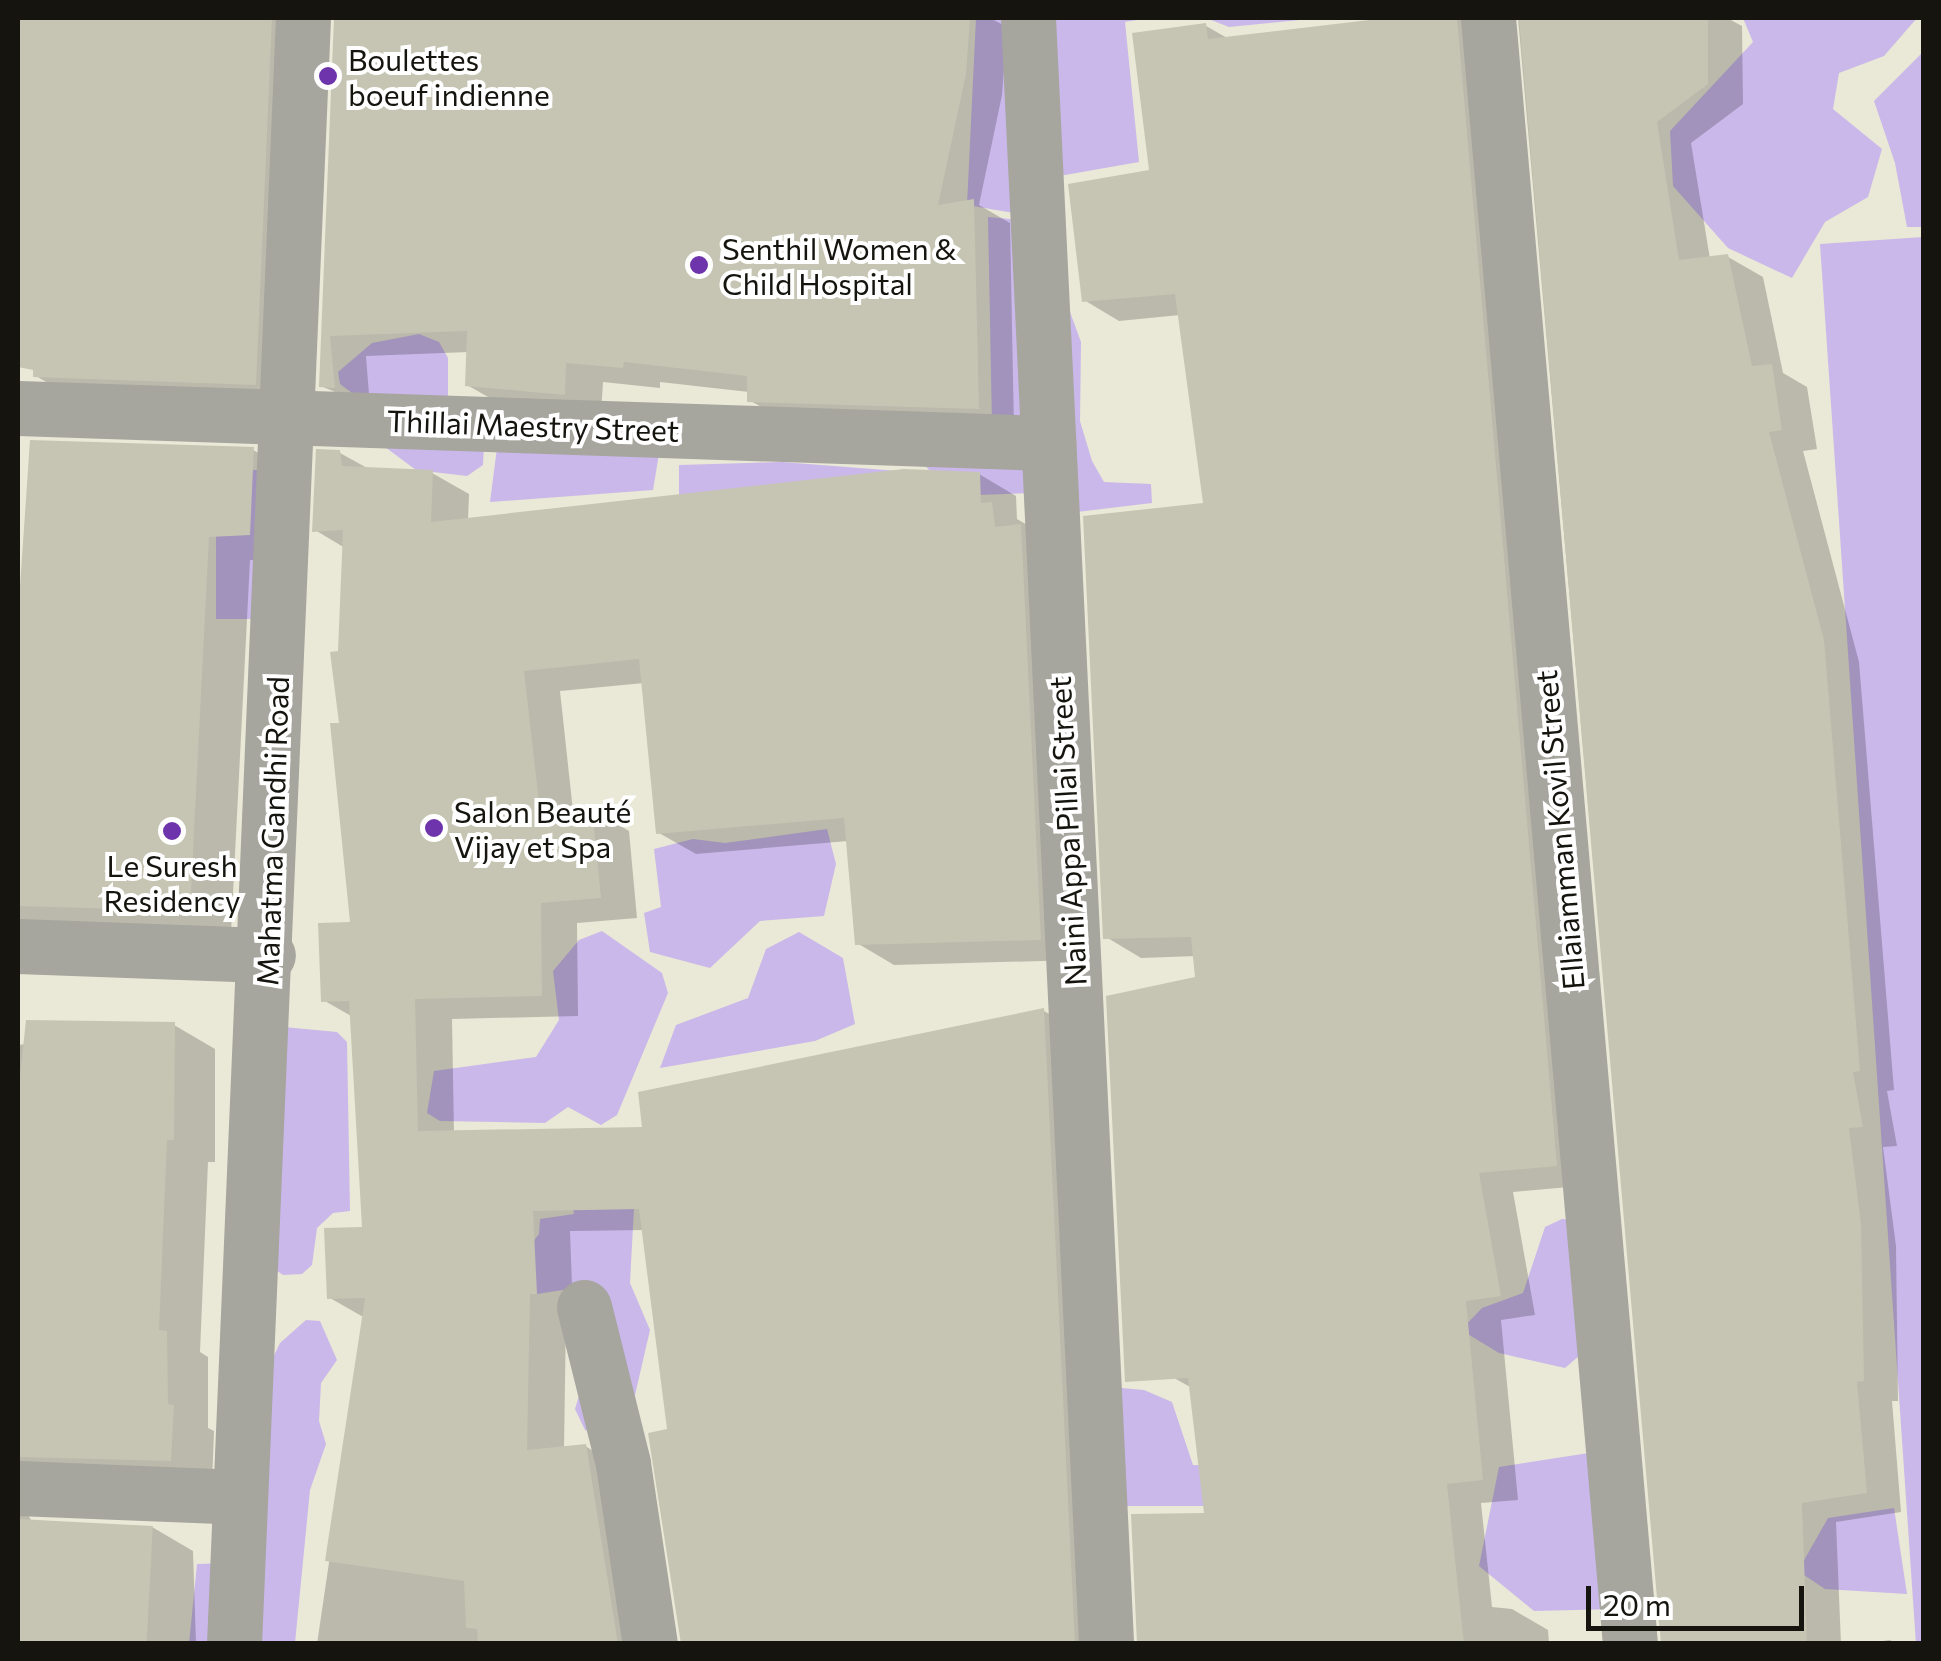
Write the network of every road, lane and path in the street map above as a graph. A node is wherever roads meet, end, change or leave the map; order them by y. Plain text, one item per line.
1 (302, 18) edge
2 (1028, 18) edge
3 (1488, 18) edge
4 (18, 408) edge
5 (286, 417) junction
6 (1048, 443) junction
7 (18, 946) edge
8 (268, 955) junction
9 (584, 1307) dead end
10 (18, 1488) edge
11 (239, 1497) junction
12 (234, 1644) edge
13 (650, 1644) edge
14 (1106, 1644) edge
15 (1630, 1644) edge

1 - 5 street, Mahatma Gandhi Road
2 - 6 street, Naini Appa Pillai Street
3 - 15 street, Ellaiamman Kovil Street
4 - 5 street, Thillai Maestry Street
5 - 6 street, Thillai Maestry Street
5 - 8 street, Mahatma Gandhi Road
6 - 14 street, Naini Appa Pillai Street
7 - 8 street
8 - 11 street, Mahatma Gandhi Road
9 - 13 street
10 - 11 street
11 - 12 street, Mahatma Gandhi Road

